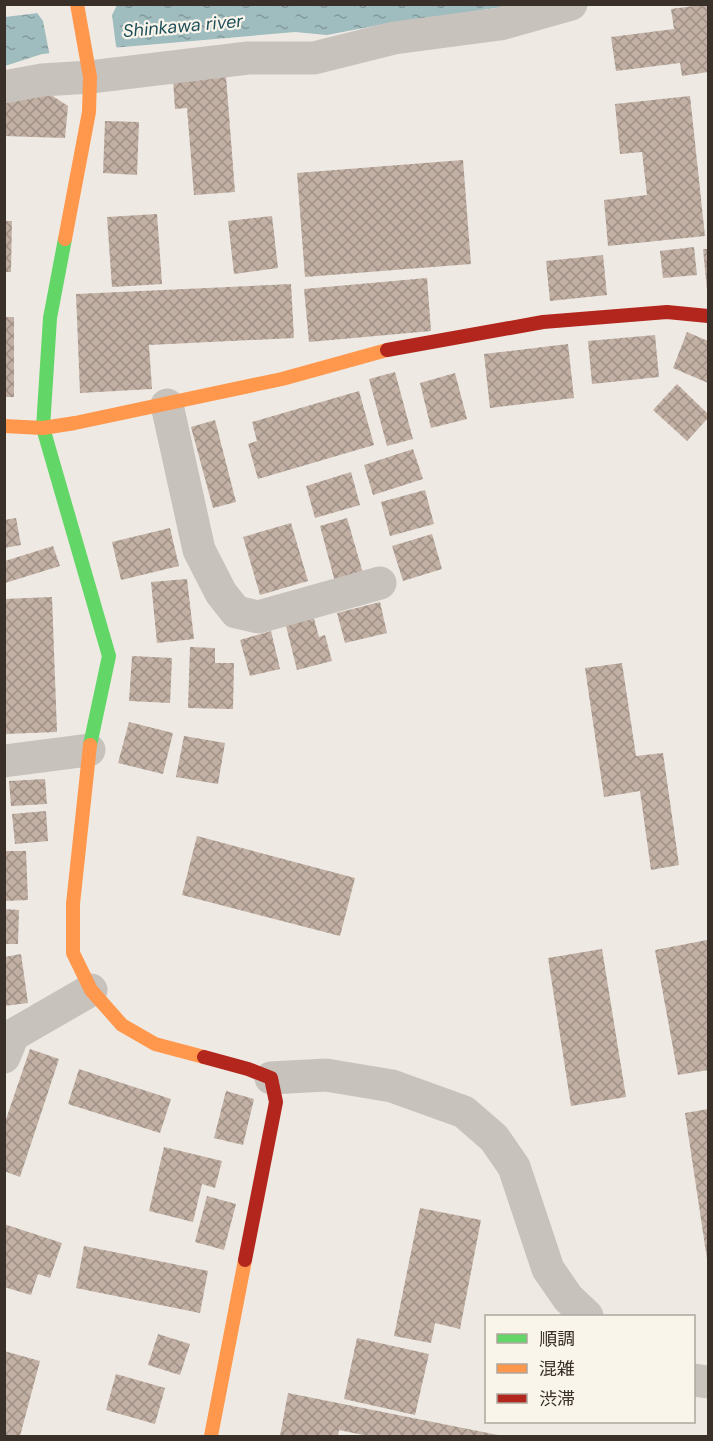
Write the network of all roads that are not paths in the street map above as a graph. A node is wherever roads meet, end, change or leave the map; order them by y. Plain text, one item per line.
1 (77, 4) edge
2 (571, 4) edge
3 (88, 70) junction
4 (4, 87) edge
5 (708, 316) edge
6 (167, 405) junction
7 (4, 426) edge
8 (42, 428) junction
9 (380, 583) dead end
10 (89, 750) junction
11 (4, 761) edge
12 (91, 990) junction
13 (7, 1042) edge
14 (272, 1078) junction
15 (585, 1315) edge
16 (211, 1437) edge

1 - 3 street
2 - 3 street
3 - 4 street
3 - 8 street
5 - 6 street
6 - 8 street
6 - 9 street
7 - 8 street
8 - 10 street
10 - 11 street
10 - 12 street
12 - 13 street
12 - 14 street
14 - 15 street
14 - 16 street

